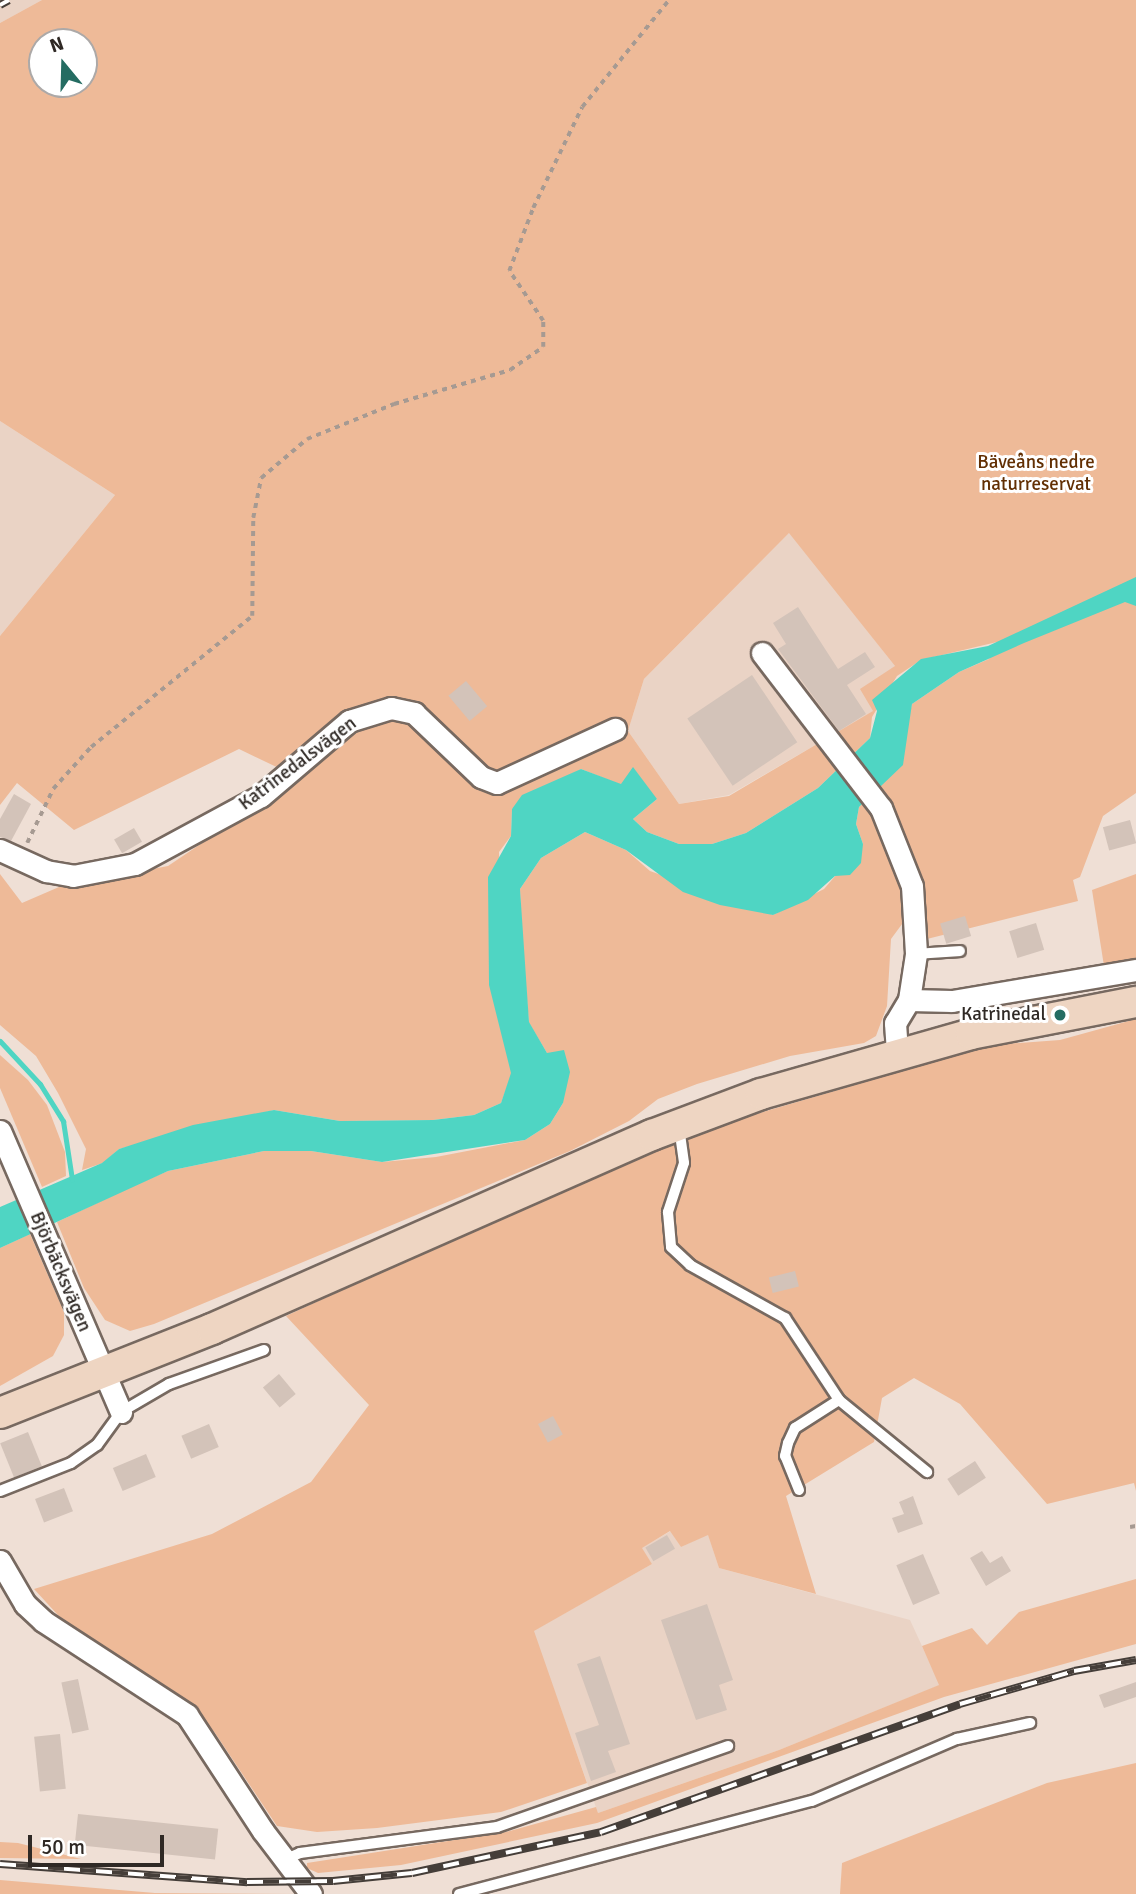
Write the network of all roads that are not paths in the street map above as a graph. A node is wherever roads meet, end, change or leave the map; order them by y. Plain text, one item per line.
1 (762, 653) dead end
2 (615, 729) dead end
3 (9, 855) edge
4 (960, 951) dead end
5 (916, 954) junction
6 (1136, 970) edge
7 (909, 1000) junction
8 (1136, 1002) edge
9 (897, 1053) junction
10 (677, 1125) junction
11 (0, 1131) edge
12 (264, 1350) dead end
13 (104, 1373) junction
14 (839, 1400) junction
15 (121, 1412) junction
16 (0, 1413) edge
17 (927, 1472) dead end
18 (799, 1490) dead end
19 (0, 1491) edge
20 (0, 1561) edge
21 (1030, 1723) dead end
22 (728, 1746) dead end
23 (286, 1859) junction
24 (311, 1894) edge
25 (459, 1894) edge

1 - 5 street
2 - 3 street, Katrinedalsvägen
4 - 5 lane
5 - 7 street
6 - 7 street
7 - 9 street
8 - 9 street
9 - 10 street
10 - 13 street
10 - 14 lane
11 - 13 street, Björbäcksvägen
12 - 15 lane
13 - 15 street, Björbäcksvägen
13 - 16 street
14 - 17 lane
14 - 18 lane
15 - 19 lane
20 - 23 street
21 - 25 lane
22 - 23 lane
23 - 24 street

